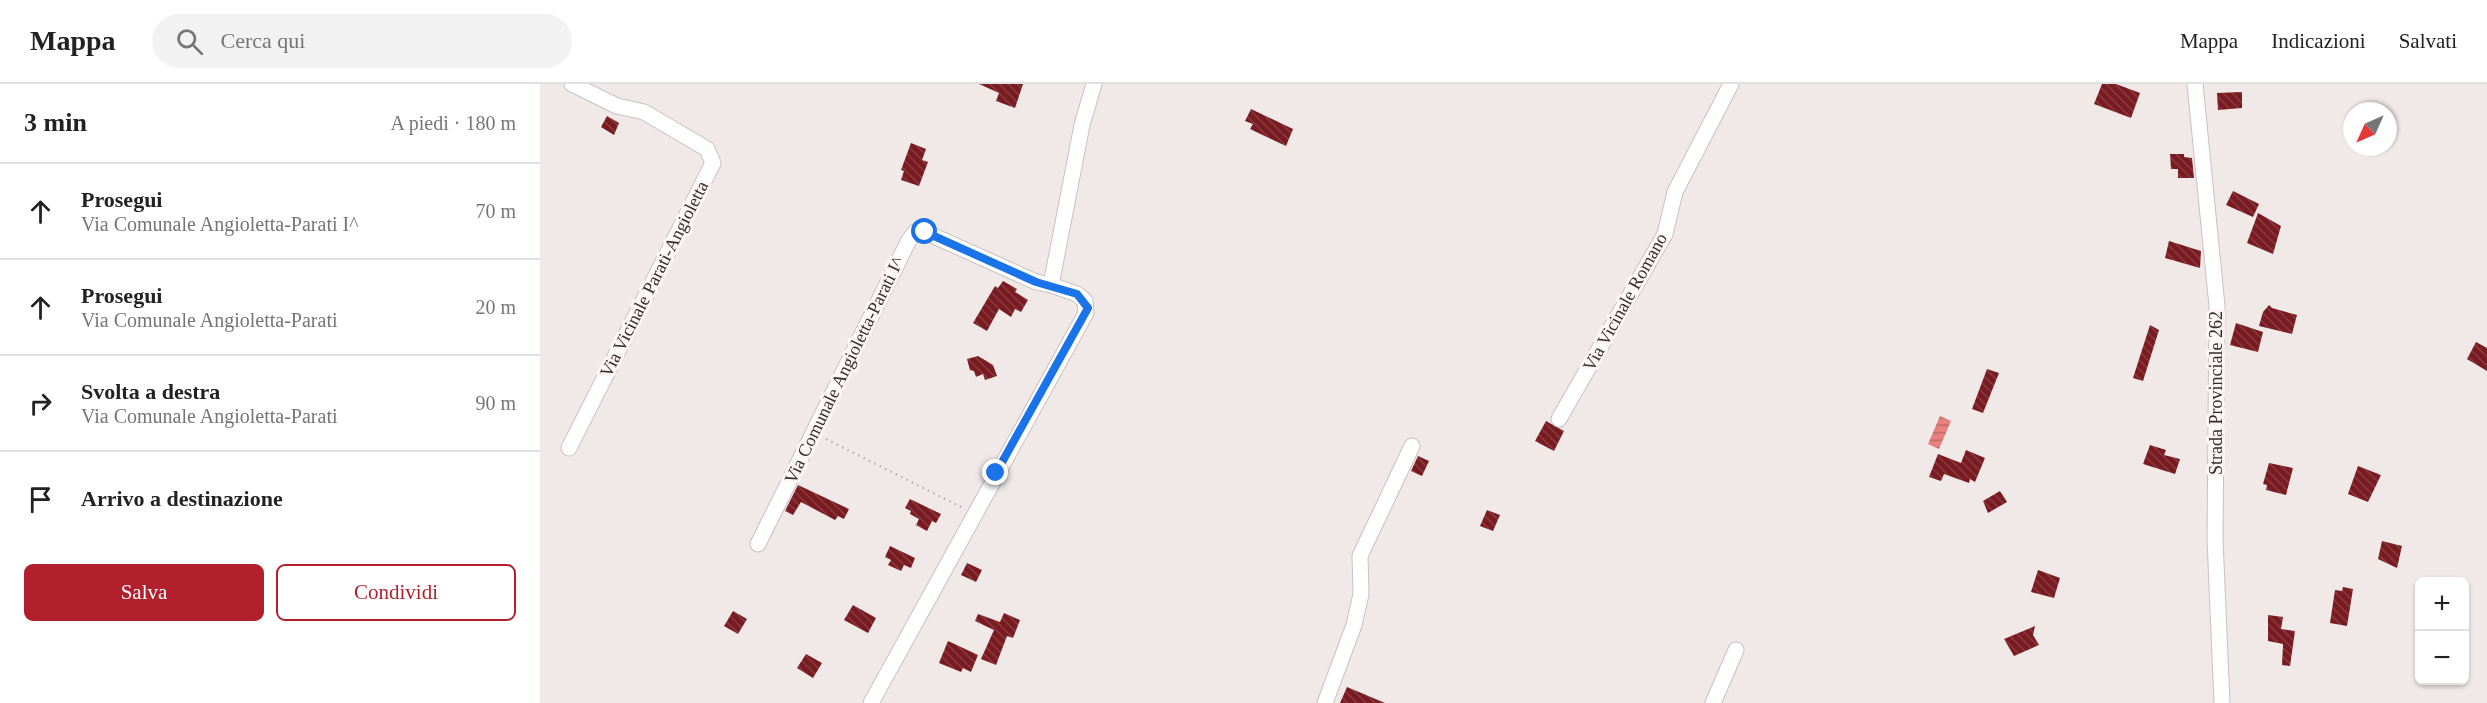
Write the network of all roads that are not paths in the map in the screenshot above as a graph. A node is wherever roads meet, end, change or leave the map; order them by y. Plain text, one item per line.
1 (572, 84) edge
2 (1094, 84) edge
3 (1731, 84) edge
4 (2195, 84) edge
5 (1052, 285) junction
6 (1559, 419) dead end
7 (1412, 446) dead end
8 (569, 447) dead end
9 (758, 544) dead end
10 (1736, 650) dead end
11 (871, 703) edge
12 (1325, 703) edge
13 (1713, 703) edge
14 (2222, 703) edge

1 - 8 street, Via Vicinale Parati-Angioletta
2 - 5 street
3 - 6 street, Via Vicinale Romano
4 - 14 street, Strada Provinciale 262
5 - 9 street, Via Comunale Angioletta-Parati I^
5 - 11 street
7 - 12 street
10 - 13 street

